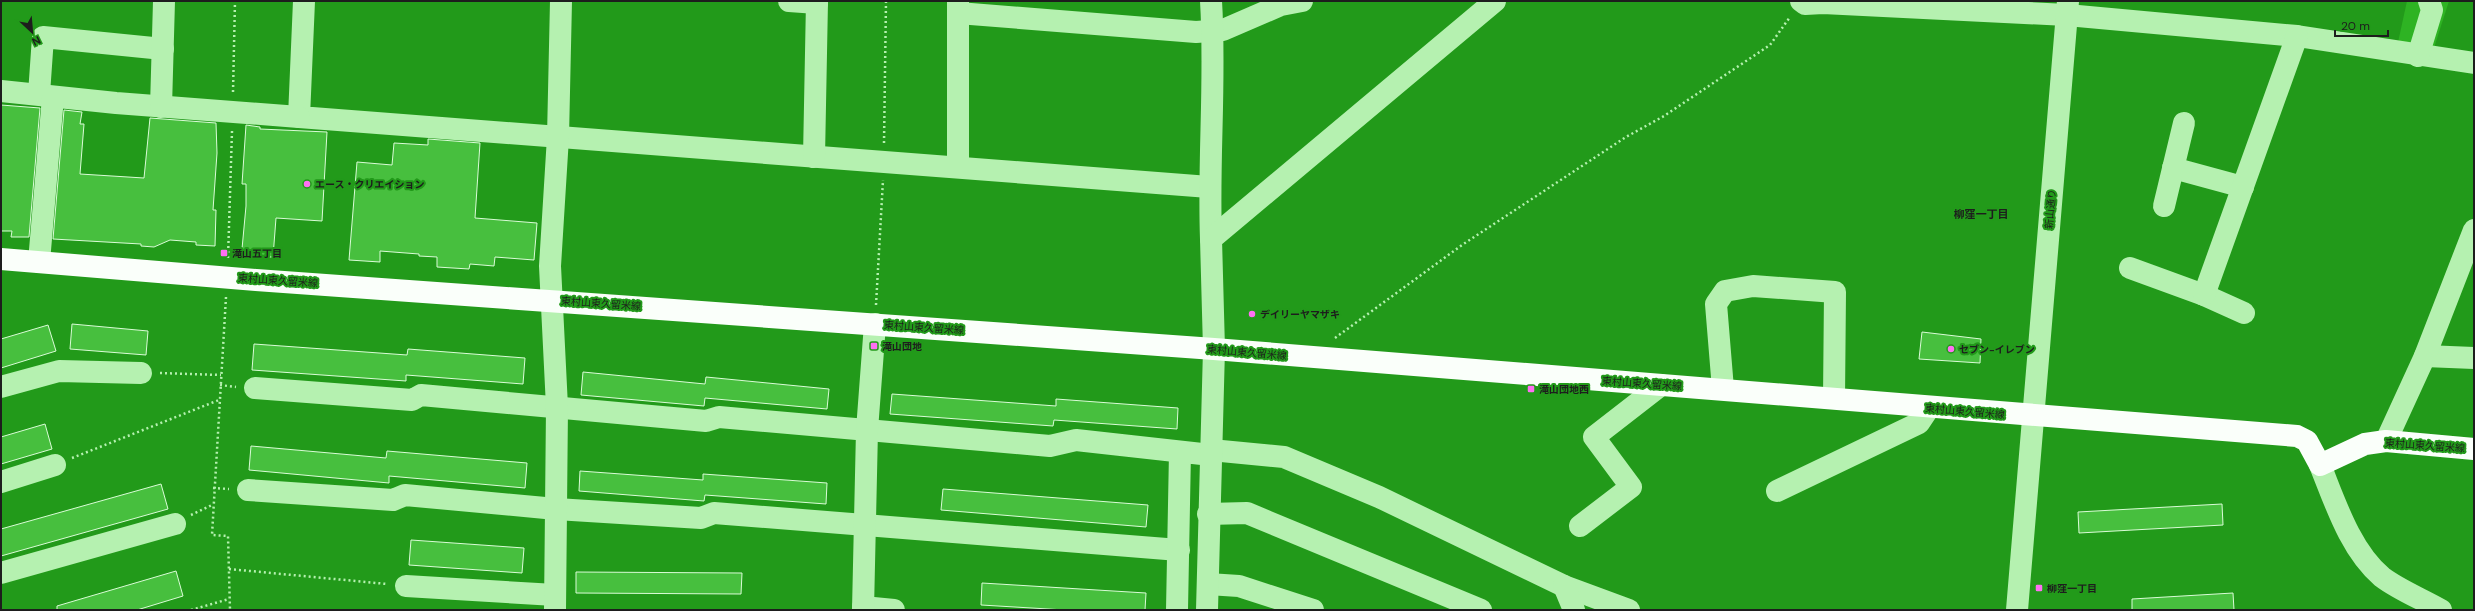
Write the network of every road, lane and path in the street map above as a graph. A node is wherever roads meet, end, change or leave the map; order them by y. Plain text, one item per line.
1 (164, 1) edge
2 (235, 1) edge
3 (304, 1) edge
4 (561, 1) edge
5 (788, 1) edge
6 (1211, 1) edge
7 (1302, 1) edge
8 (1495, 1) edge
9 (2429, 1) edge
10 (817, 2) edge
11 (1803, 2) edge
12 (958, 7) edge
13 (2068, 8) edge
14 (1213, 31) junction
15 (2297, 36) junction
16 (163, 49) junction
17 (2418, 56) junction
18 (2474, 63) edge
19 (1, 91) edge
20 (46, 96) junction
21 (161, 107) junction
22 (232, 111) junction
23 (299, 117) junction
24 (2184, 123) dead end
25 (558, 137) junction
26 (814, 157) junction
27 (958, 167) junction
28 (2173, 168) junction
29 (1209, 187) junction
30 (2243, 187) junction
31 (2164, 206) dead end
32 (2474, 230) edge
33 (1211, 239) junction
34 (1, 259) edge
35 (39, 262) junction
36 (2130, 268) dead end
37 (228, 277) junction
38 (2204, 295) junction
39 (552, 300) junction
40 (2244, 313) dead end
41 (875, 324) junction
42 (1214, 349) junction
43 (2425, 356) junction
44 (1310, 357) junction
45 (2474, 358) edge
46 (141, 373) joint
47 (221, 375) junction
48 (1662, 385) junction
49 (1, 387) edge
50 (254, 388) dead end
51 (1723, 389) junction
52 (1834, 398) junction
53 (219, 400) junction
54 (557, 407) junction
55 (1928, 408) junction
56 (2032, 417) junction
57 (867, 430) junction
58 (2386, 441) junction
59 (2474, 449) edge
60 (1180, 452) junction
61 (1211, 453) junction
62 (2320, 464) junction
63 (55, 465) joint
64 (1, 482) edge
65 (248, 490) dead end
66 (1777, 491) dead end
67 (556, 509) junction
68 (1208, 514) junction
69 (175, 524) dead end
70 (866, 524) junction
71 (1580, 526) dead end
72 (1178, 550) junction
73 (229, 569) junction
74 (1, 573) edge
75 (1208, 584) junction
76 (406, 586) joint
77 (1564, 586) junction
78 (229, 599) junction
79 (555, 603) edge
80 (863, 609) edge
81 (191, 610) edge
82 (230, 610) edge
83 (894, 610) edge
84 (1177, 610) edge
85 (1207, 610) edge
86 (1313, 610) edge
87 (1481, 610) edge
88 (1574, 610) edge
89 (1629, 610) edge
90 (2017, 610) edge
91 (2441, 610) edge

1 - 16 street
2 - 22 path
3 - 23 street
4 - 25 street
5 - 10 street
6 - 14 street
7 - 14 street
8 - 33 street
9 - 17 street
10 - 26 street
11 - 13 street
11 - 44 path
12 - 14 street
12 - 27 street
13 - 15 street
13 - 56 street, 新山通り
14 - 29 street
15 - 17 street
15 - 30 street
16 - 20 street
16 - 21 street
17 - 18 street
19 - 20 street
20 - 21 street
20 - 35 street
21 - 22 street
22 - 23 street
22 - 37 path
23 - 25 street
24 - 28 street
25 - 26 street
25 - 39 street
26 - 27 street
27 - 29 street
28 - 30 street
28 - 31 street
29 - 33 street
30 - 38 street
32 - 43 street
33 - 42 street
34 - 35 main road, 東村山東久留米線
35 - 37 main road, 東村山東久留米線
36 - 38 street
37 - 39 main road, 東村山東久留米線
37 - 47 path
38 - 40 street
39 - 41 main road, 東村山東久留米線
39 - 54 street
41 - 42 main road, 東村山東久留米線
41 - 57 street
42 - 44 main road, 東村山東久留米線
42 - 61 street
43 - 45 street
43 - 58 street
44 - 48 main road, 東村山東久留米線
46 - 47 path
46 - 49 street
47 - 53 path
48 - 51 main road, 東村山東久留米線
48 - 71 street
50 - 54 street
51 - 52 main road, 東村山東久留米線
51 - 52 street
52 - 55 main road, 東村山東久留米線
53 - 63 path
53 - 73 path
54 - 57 street
54 - 67 street
55 - 56 main road, 東村山東久留米線
55 - 66 street
56 - 62 main road, 東村山東久留米線
56 - 90 street, 新山通り
57 - 60 street
57 - 70 street
58 - 59 main road, 東村山東久留米線
58 - 62 main road, 東村山東久留米線
60 - 61 street
60 - 72 street
61 - 68 street
61 - 77 street
62 - 91 street
63 - 64 street
65 - 67 street
67 - 70 street
67 - 79 street
68 - 75 street
68 - 87 street
69 - 74 street
70 - 72 street
70 - 80 street
72 - 84 street
73 - 76 path
73 - 78 path
75 - 85 street
75 - 86 street
76 - 79 street
77 - 88 street
77 - 89 street
78 - 81 path
78 - 82 path
80 - 83 street

